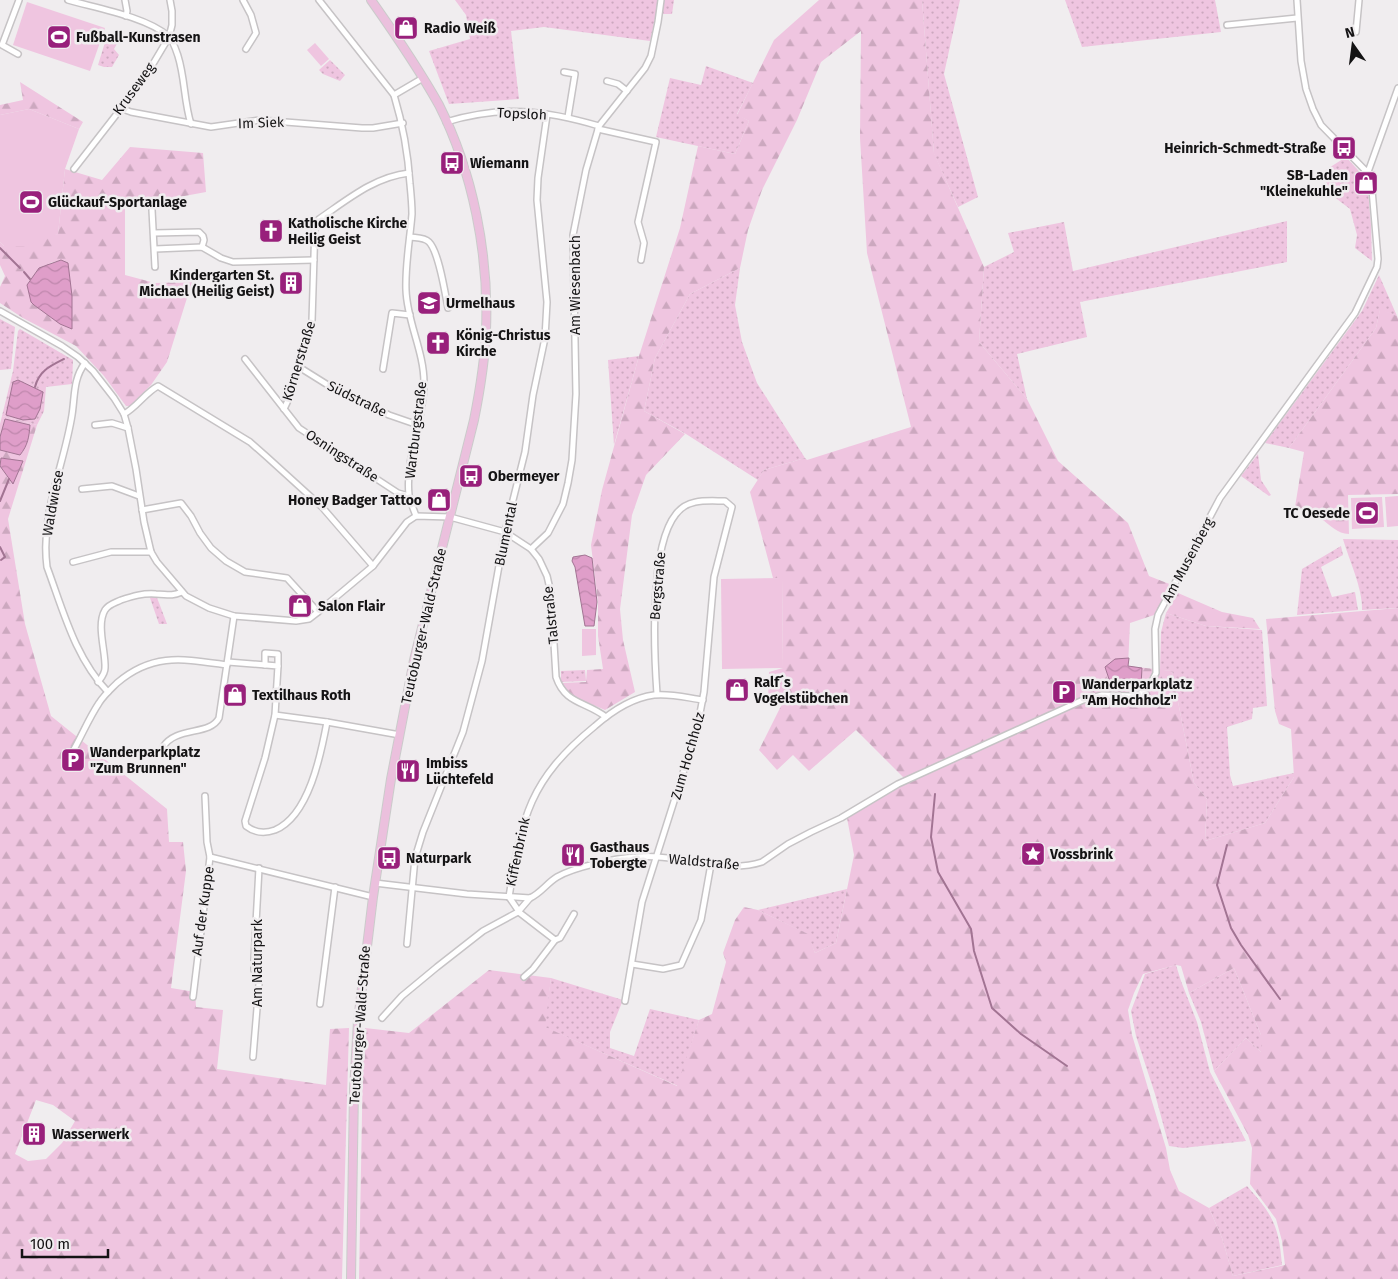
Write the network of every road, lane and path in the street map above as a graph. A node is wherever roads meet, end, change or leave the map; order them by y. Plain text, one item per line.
1 (19, 0) edge
2 (68, 0) edge
3 (125, 0) edge
4 (170, 0) edge
5 (243, 0) edge
6 (319, 0) edge
7 (371, 0) edge
8 (661, 0) edge
9 (1297, 0) edge
10 (1359, 0) edge
11 (126, 16) junction
12 (1297, 18) junction
13 (1227, 26) dead end
14 (1356, 32) dead end
15 (170, 37) junction
16 (246, 49) dead end
17 (18, 54) dead end
18 (564, 72) dead end
19 (423, 78) junction
20 (607, 81) dead end
21 (1398, 88) edge
22 (627, 91) junction
23 (394, 95) junction
24 (120, 108) junction
25 (547, 115) junction
26 (568, 117) junction
27 (403, 122) junction
28 (446, 122) junction
29 (191, 124) junction
30 (598, 128) junction
31 (74, 169) dead end
32 (1368, 172) junction
33 (409, 173) junction
34 (152, 210) dead end
35 (154, 233) junction
36 (410, 237) junction
37 (202, 247) junction
38 (155, 249) junction
39 (314, 260) junction
40 (641, 260) dead end
41 (156, 267) dead end
42 (448, 308) dead end
43 (0, 310) edge
44 (410, 315) junction
45 (245, 359) dead end
46 (85, 363) junction
47 (299, 366) junction
48 (383, 369) dead end
49 (284, 409) junction
50 (124, 414) junction
51 (95, 425) dead end
52 (418, 425) junction
53 (128, 428) junction
54 (82, 489) dead end
55 (139, 496) junction
56 (409, 496) junction
57 (732, 507) joint
58 (142, 510) junction
59 (416, 516) junction
60 (450, 517) junction
61 (505, 532) junction
62 (531, 549) junction
63 (151, 552) junction
64 (73, 562) dead end
65 (373, 566) junction
66 (182, 592) junction
67 (318, 612) junction
68 (234, 616) junction
69 (227, 663) junction
70 (265, 665) junction
71 (278, 666) junction
72 (98, 682) junction
73 (108, 692) junction
74 (657, 694) junction
75 (704, 700) junction
76 (275, 714) junction
77 (606, 717) junction
78 (327, 722) junction
79 (400, 735) junction
80 (163, 747) dead end
81 (73, 751) dead end
82 (952, 758) joint
83 (205, 796) dead end
84 (210, 857) junction
85 (657, 858) junction
86 (711, 864) junction
87 (259, 868) junction
88 (375, 884) junction
89 (335, 887) junction
90 (411, 888) junction
91 (373, 897) junction
92 (509, 897) junction
93 (530, 898) junction
94 (518, 912) junction
95 (574, 914) dead end
96 (556, 940) junction
97 (407, 944) dead end
98 (632, 964) junction
99 (524, 977) dead end
100 (193, 997) dead end
101 (625, 1002) dead end
102 (320, 1004) dead end
103 (382, 1018) dead end
104 (253, 1057) dead end
105 (351, 1279) edge

1 - 17 street
2 - 11 street
3 - 11 street
4 - 15 street, Kruseweg
5 - 16 street
6 - 23 street, Wartburgstraße
7 - 19 main road, Teutoburger-Wald-Straße
8 - 22 street, Am Wiesenbach
9 - 12 street
10 - 14 street
11 - 15 street
12 - 13 street
12 - 32 street
15 - 24 street, Kruseweg
15 - 29 street
18 - 26 street
19 - 23 street
19 - 28 main road, Teutoburger-Wald-Straße
20 - 22 street
21 - 32 street
22 - 30 street, Am Wiesenbach
23 - 27 street, Wartburgstraße
24 - 29 street, Im Siek
24 - 31 street, Kruseweg
25 - 26 street, Topsloh
25 - 28 street, Topsloh
25 - 61 street, Blumental
26 - 30 street, Topsloh
27 - 29 street, Im Siek
27 - 33 street, Wartburgstraße
28 - 60 main road, Teutoburger-Wald-Straße
30 - 40 street, Topsloh
30 - 62 street, Am Wiesenbach
32 - 82 street, Am Musenberg
33 - 36 street, Wartburgstraße
33 - 39 street, Körnerstraße
34 - 35 street
35 - 37 street
35 - 38 street
36 - 42 street
36 - 44 street, Wartburgstraße
37 - 38 street
37 - 39 street
38 - 41 street
39 - 47 street, Körnerstraße
43 - 46 street
44 - 48 street
44 - 52 street, Wartburgstraße
45 - 49 street, Osningstraße
46 - 50 street
46 - 72 street, Waldwiese
47 - 49 street, Körnerstraße
47 - 52 street, Südstraße
49 - 56 street, Osningstraße
50 - 53 street
50 - 65 street
51 - 53 street
52 - 56 street, Wartburgstraße
53 - 55 street
54 - 55 street
55 - 58 street
56 - 59 street, Wartburgstraße
57 - 74 street, Bergstraße
57 - 75 street, Zum Hochholz
58 - 63 street
58 - 67 street
59 - 60 street, Talstraße
59 - 65 street
60 - 61 street, Talstraße
60 - 79 main road, Teutoburger-Wald-Straße
61 - 62 street, Talstraße
61 - 90 street, Blumental
62 - 77 street, Talstraße
63 - 64 street
63 - 66 street
65 - 67 street
66 - 68 street
66 - 72 street
67 - 68 street
68 - 69 street
69 - 70 street
69 - 73 street
69 - 80 street
70 - 71 street
70 - 71 street
71 - 76 street
72 - 73 street, Waldwiese
73 - 81 street
74 - 75 street, Kiffenbrink
74 - 77 street, Kiffenbrink
75 - 85 street, Zum Hochholz
76 - 78 street
76 - 78 street
77 - 92 street, Kiffenbrink
78 - 79 street
79 - 88 main road, Teutoburger-Wald-Straße
82 - 86 street, Waldstraße
83 - 84 street, Auf der Kuppe
84 - 87 street
84 - 100 street, Auf der Kuppe
85 - 86 street, Waldstraße
85 - 93 street, Waldstraße
85 - 98 street, Zum Hochholz
86 - 98 street
87 - 89 street
87 - 104 street, Am Naturpark
88 - 90 street, Kiffenbrink
88 - 91 main road, Teutoburger-Wald-Straße
89 - 91 street
89 - 102 street
90 - 92 street, Kiffenbrink
90 - 97 street, Blumental
91 - 105 main road, Teutoburger-Wald-Straße
92 - 93 street
92 - 94 street
93 - 94 street, Waldstraße
94 - 96 street
94 - 103 street, Waldstraße
95 - 96 street
96 - 99 street
98 - 101 street, Zum Hochholz

